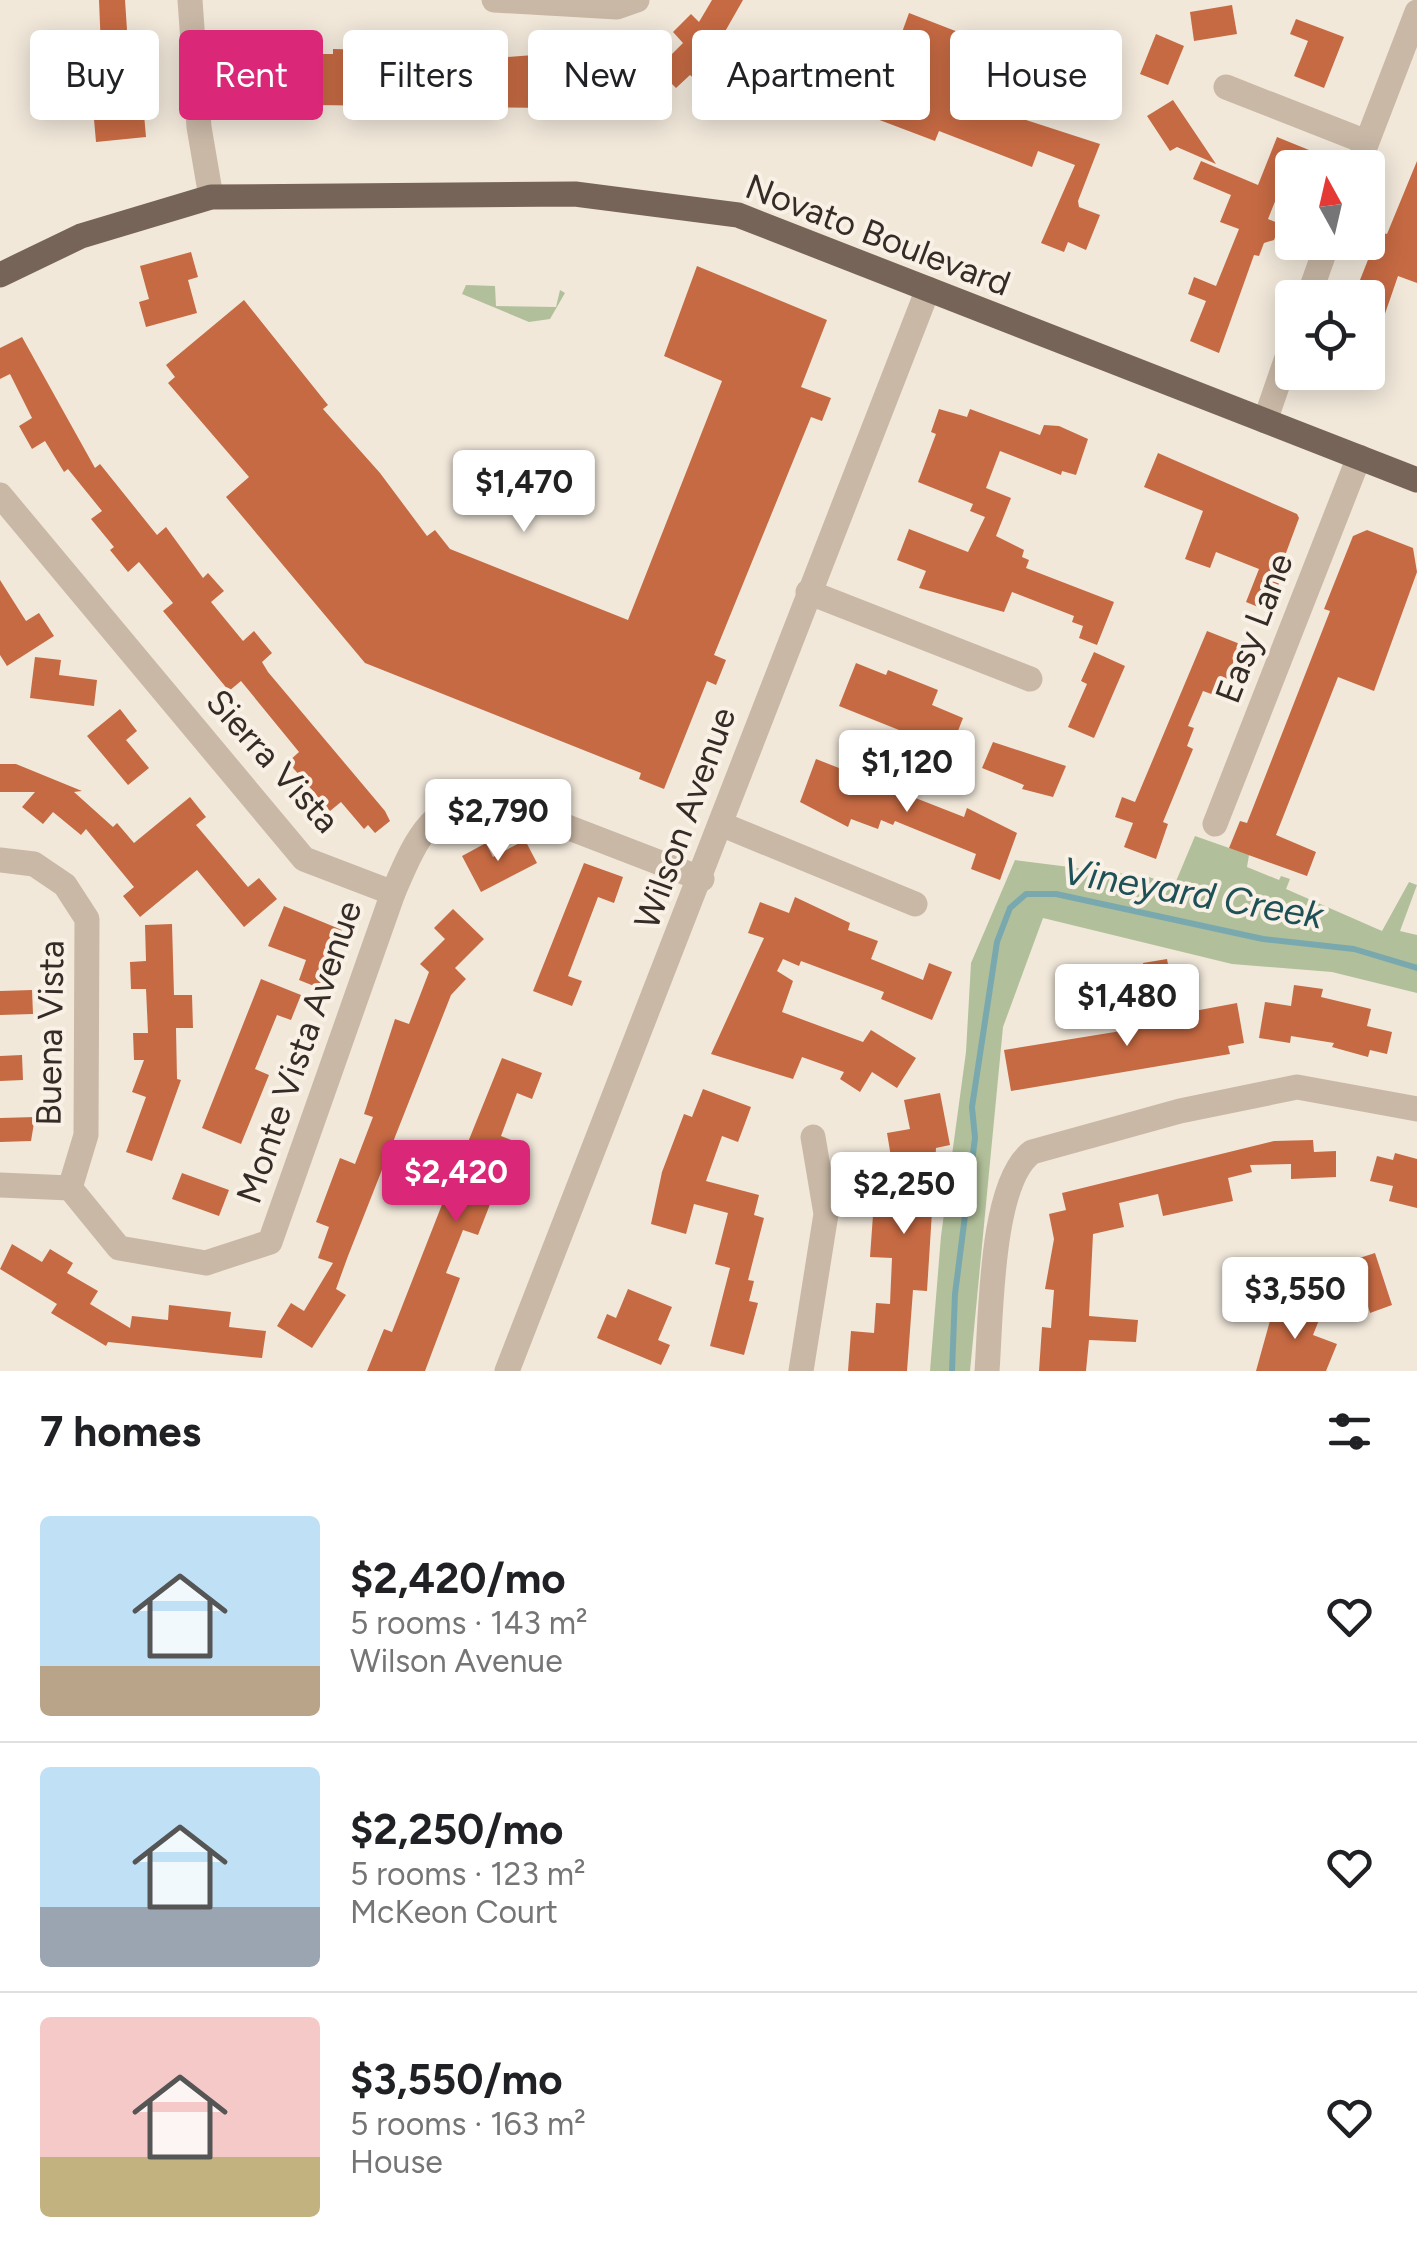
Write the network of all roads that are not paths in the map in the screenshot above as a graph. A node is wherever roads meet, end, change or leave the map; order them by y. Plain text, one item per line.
1 (190, 0) edge
2 (494, 0) edge
3 (637, 0) edge
4 (1417, 12) edge
5 (1226, 88) dead end
6 (1366, 142) junction
7 (1363, 150) edge
8 (211, 198) junction
9 (0, 275) edge
10 (928, 289) junction
11 (1276, 390) edge
12 (1265, 422) junction
13 (1359, 458) junction
14 (1417, 480) edge
15 (0, 495) edge
16 (808, 592) junction
17 (1030, 679) dead end
18 (1215, 824) dead end
19 (723, 825) junction
20 (0, 860) edge
21 (702, 879) junction
22 (393, 893) junction
23 (915, 904) dead end
24 (1417, 1109) edge
25 (813, 1137) dead end
26 (0, 1185) edge
27 (70, 1188) junction
28 (506, 1371) edge
29 (801, 1371) edge
30 (987, 1371) edge

1 - 8 street
2 - 3 street
4 - 6 street
5 - 6 street
6 - 7 street
8 - 9 main road, Novato Boulevard
8 - 10 main road, Novato Boulevard
10 - 12 main road, Novato Boulevard
10 - 16 street, Wilson Avenue
11 - 12 street
12 - 13 main road, Novato Boulevard
13 - 14 main road, Novato Boulevard
13 - 18 street, Easy Lane
15 - 22 street, Sierra Vista
16 - 17 street
16 - 19 street, Wilson Avenue
19 - 21 street, Wilson Avenue
19 - 23 street
20 - 27 street, Buena Vista
21 - 22 street
21 - 28 street, Wilson Avenue
22 - 27 street, Monte Vista Avenue
24 - 30 street
25 - 29 street
26 - 27 street

